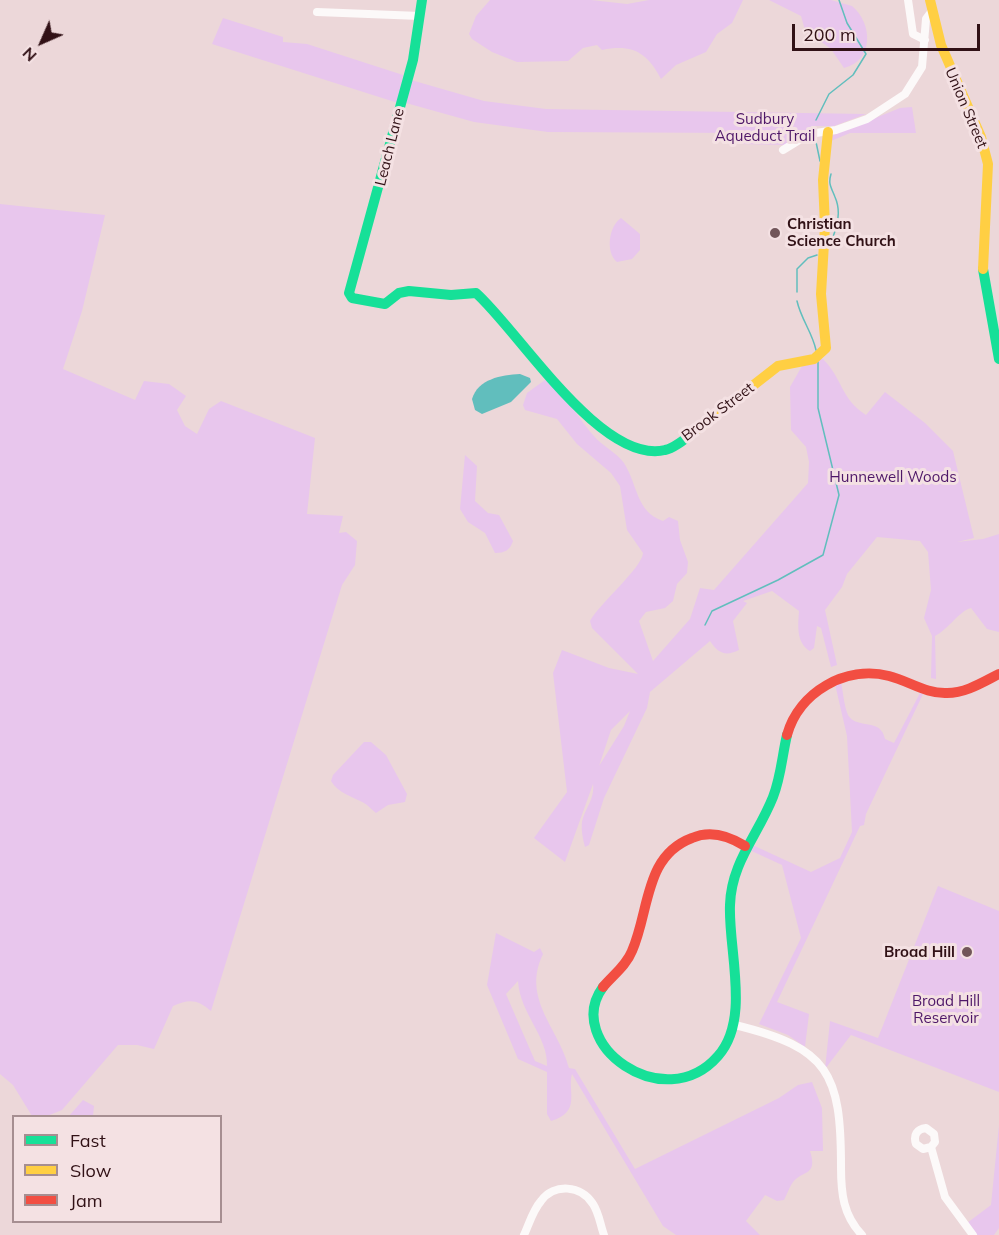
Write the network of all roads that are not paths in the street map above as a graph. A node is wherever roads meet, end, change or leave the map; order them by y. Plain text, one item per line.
1 (422, 0) edge
2 (908, 0) edge
3 (931, 6) edge
4 (317, 12) dead end
5 (420, 16) junction
6 (925, 39) junction
7 (828, 132) junction
8 (783, 150) dead end
9 (349, 293) joint
10 (999, 359) edge
11 (999, 674) edge
12 (745, 846) junction
13 (735, 1025) junction
14 (931, 1147) dead end
15 (524, 1235) edge
16 (604, 1235) edge
17 (862, 1235) edge
18 (973, 1235) edge

1 - 5 street, Leach Lane
2 - 6 street
3 - 6 street
3 - 10 street, Union Street
4 - 5 street
5 - 9 street, Leach Lane
6 - 7 street
7 - 8 street
7 - 9 street, Brook Street
11 - 12 street
12 - 13 street
12 - 13 street
13 - 17 street
14 - 18 street
15 - 16 street

